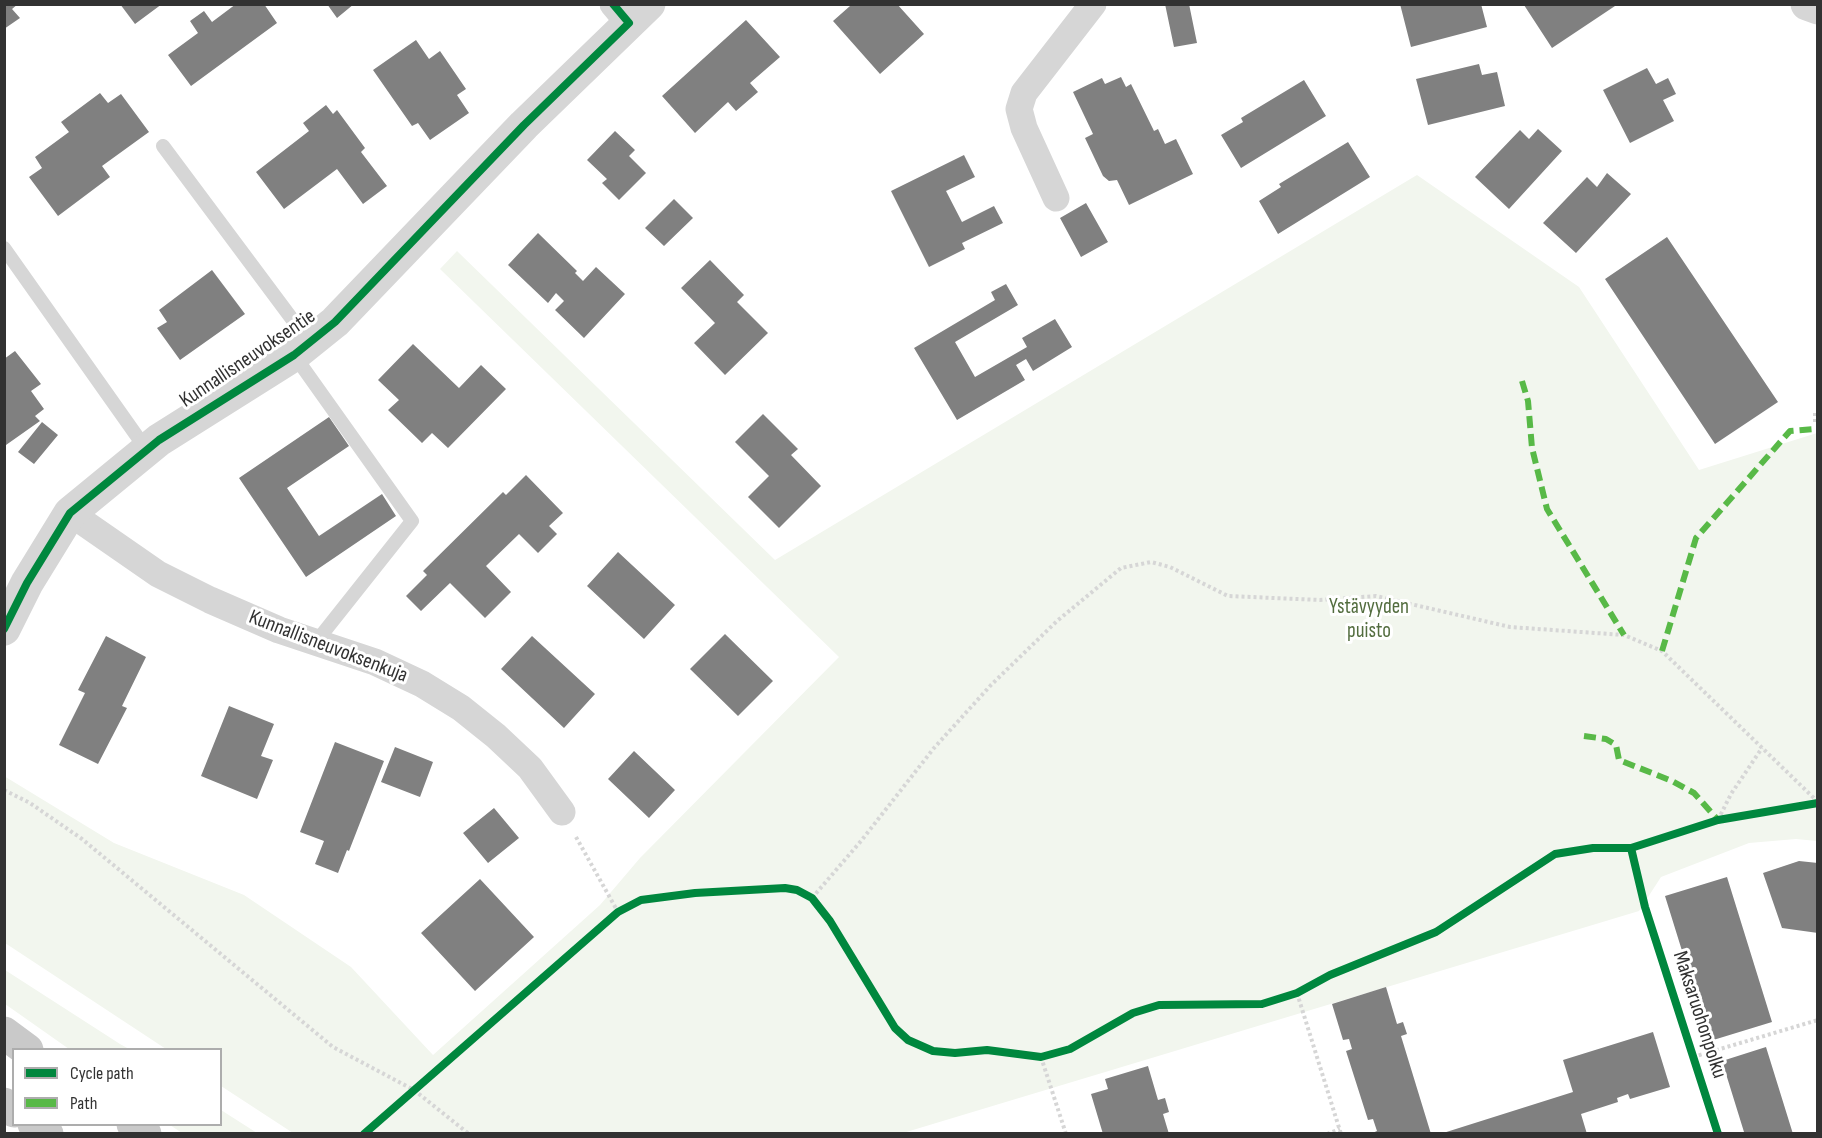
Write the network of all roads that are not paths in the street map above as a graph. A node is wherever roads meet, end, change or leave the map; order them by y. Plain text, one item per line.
1 (1092, 4) edge
2 (1807, 4) edge
3 (1818, 8) edge
4 (630, 11) edge
5 (162, 146) dead end
6 (1056, 198) dead end
7 (4, 248) edge
8 (304, 348) junction
9 (146, 449) junction
10 (70, 513) junction
11 (4, 629) edge
12 (316, 642) junction
13 (562, 812) road end
14 (4, 1034) edge
15 (24, 1048) edge

1 - 6 street
2 - 3 street
4 - 8 street, Kunnallisneuvoksentie
5 - 8 lane
7 - 9 lane
8 - 9 street, Kunnallisneuvoksentie
8 - 12 lane
9 - 10 street, Kunnallisneuvoksentie
10 - 11 street, Kunnallisneuvoksentie
10 - 12 street, Kunnallisneuvoksenkuja
12 - 13 street, Kunnallisneuvoksenkuja
14 - 15 main road

